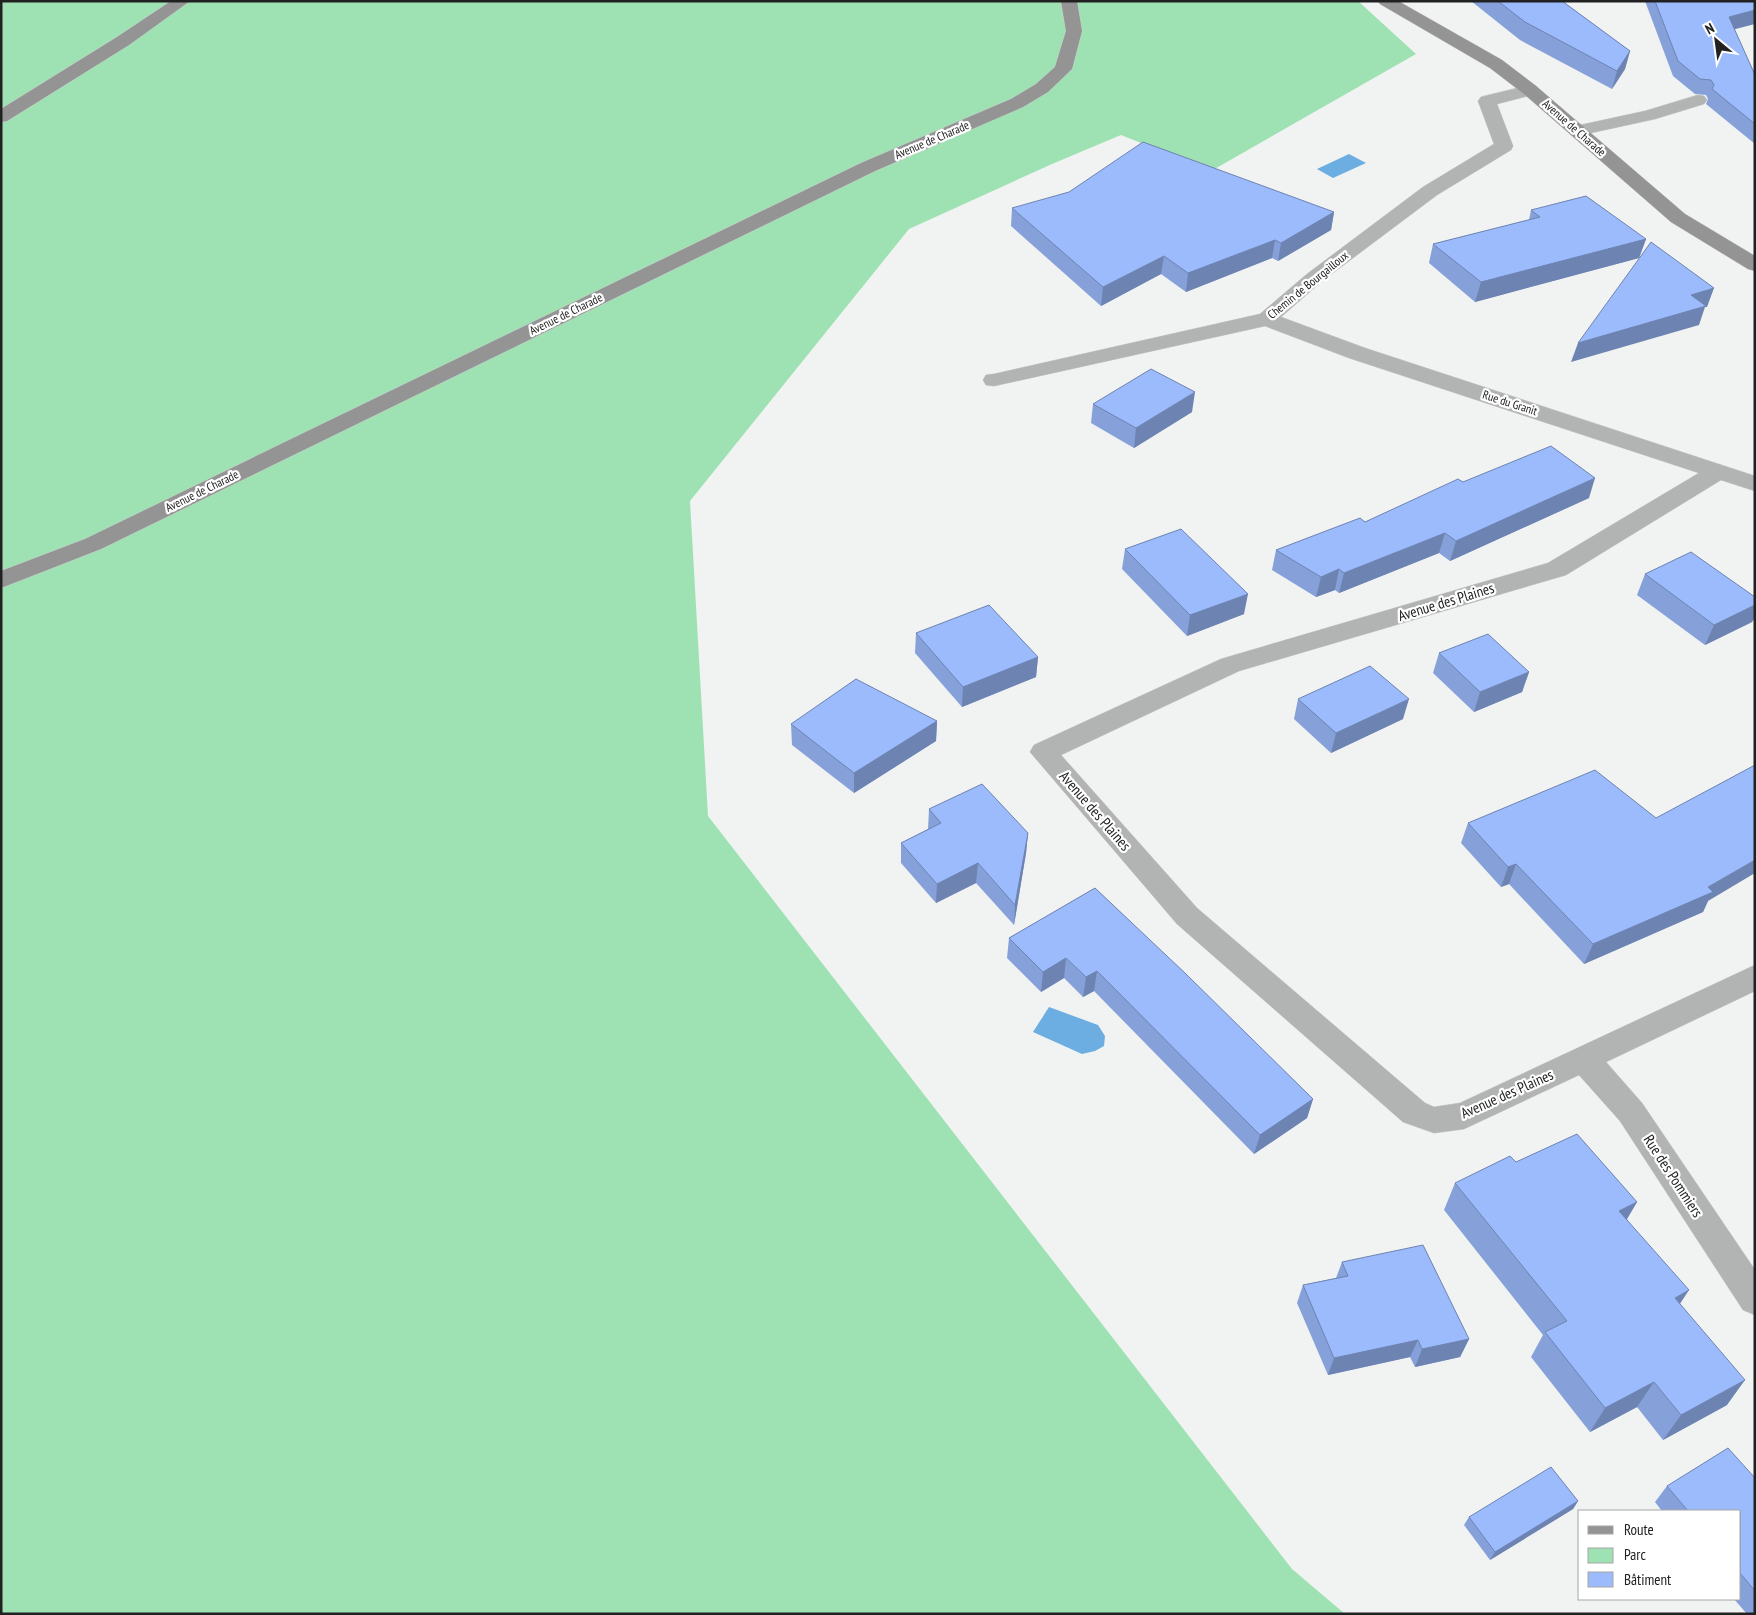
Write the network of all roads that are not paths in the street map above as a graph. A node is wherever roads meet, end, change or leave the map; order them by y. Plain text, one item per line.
1 (182, 1) edge
2 (1069, 1) edge
3 (1386, 1) edge
4 (1530, 90) junction
5 (1698, 100) edge
6 (1, 117) edge
7 (1577, 131) junction
8 (1755, 265) edge
9 (1267, 319) junction
10 (994, 380) dead end
11 (1718, 472) junction
12 (1755, 484) edge
13 (1, 580) edge
14 (1755, 976) edge
15 (1584, 1058) junction
16 (1755, 1299) edge

1 - 6 street
2 - 13 street, Avenue de Charade
3 - 4 street, Avenue de Charade
4 - 7 street, Avenue de Charade
4 - 9 street, Chemin de Bourgailloux
5 - 7 street
7 - 8 street, Avenue de Charade
9 - 10 street, Chemin de Bourgailloux
9 - 11 street, Rue du Granit
11 - 12 street, Rue du Granit
11 - 15 street, Avenue des Plaines
14 - 15 street, Avenue des Plaines
15 - 16 street, Rue des Pommiers

